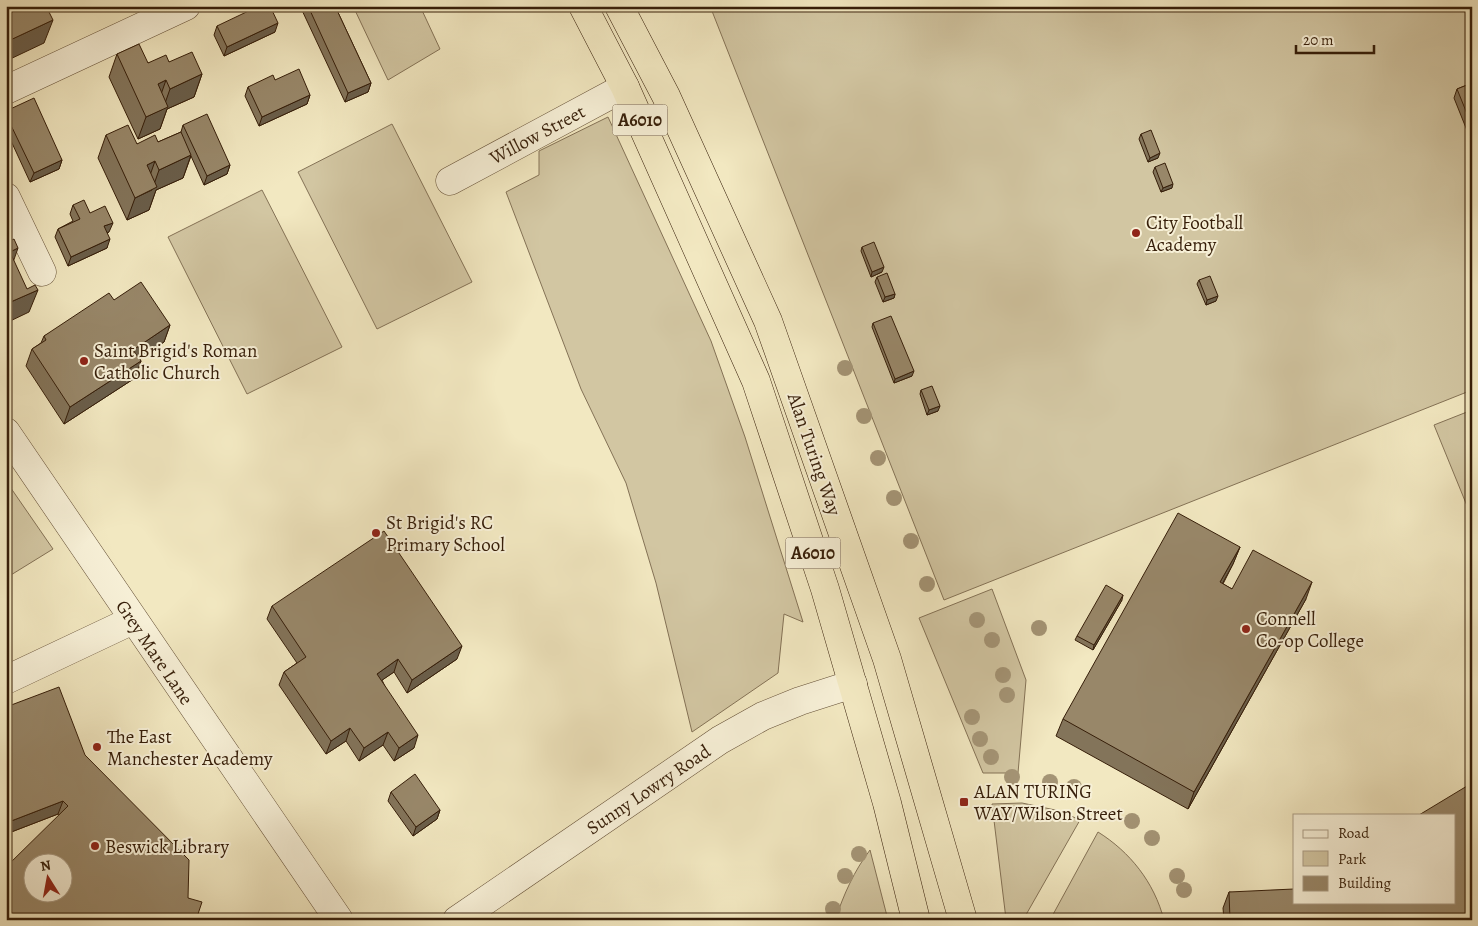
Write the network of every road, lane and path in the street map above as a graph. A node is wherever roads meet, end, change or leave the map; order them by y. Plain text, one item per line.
1 (186, 6) edge
2 (583, 6) edge
3 (619, 6) edge
4 (625, 86) junction
5 (6, 90) edge
6 (450, 181) dead end
7 (6, 197) edge
8 (42, 272) dead end
9 (6, 432) edge
10 (133, 620) junction
11 (6, 680) edge
12 (853, 684) junction
13 (339, 920) edge
14 (457, 920) edge
15 (916, 920) edge
16 (962, 920) edge

1 - 5 street
2 - 4 highway, Alan Turing Way / A6010
3 - 16 highway, Alan Turing Way / A6010
4 - 6 street, Willow Street
4 - 12 highway, Alan Turing Way / A6010
7 - 8 street
9 - 10 street, Grey Mare Lane
10 - 11 street
10 - 13 street, Grey Mare Lane
12 - 14 street, Sunny Lowry Road
12 - 15 highway, Alan Turing Way / A6010

